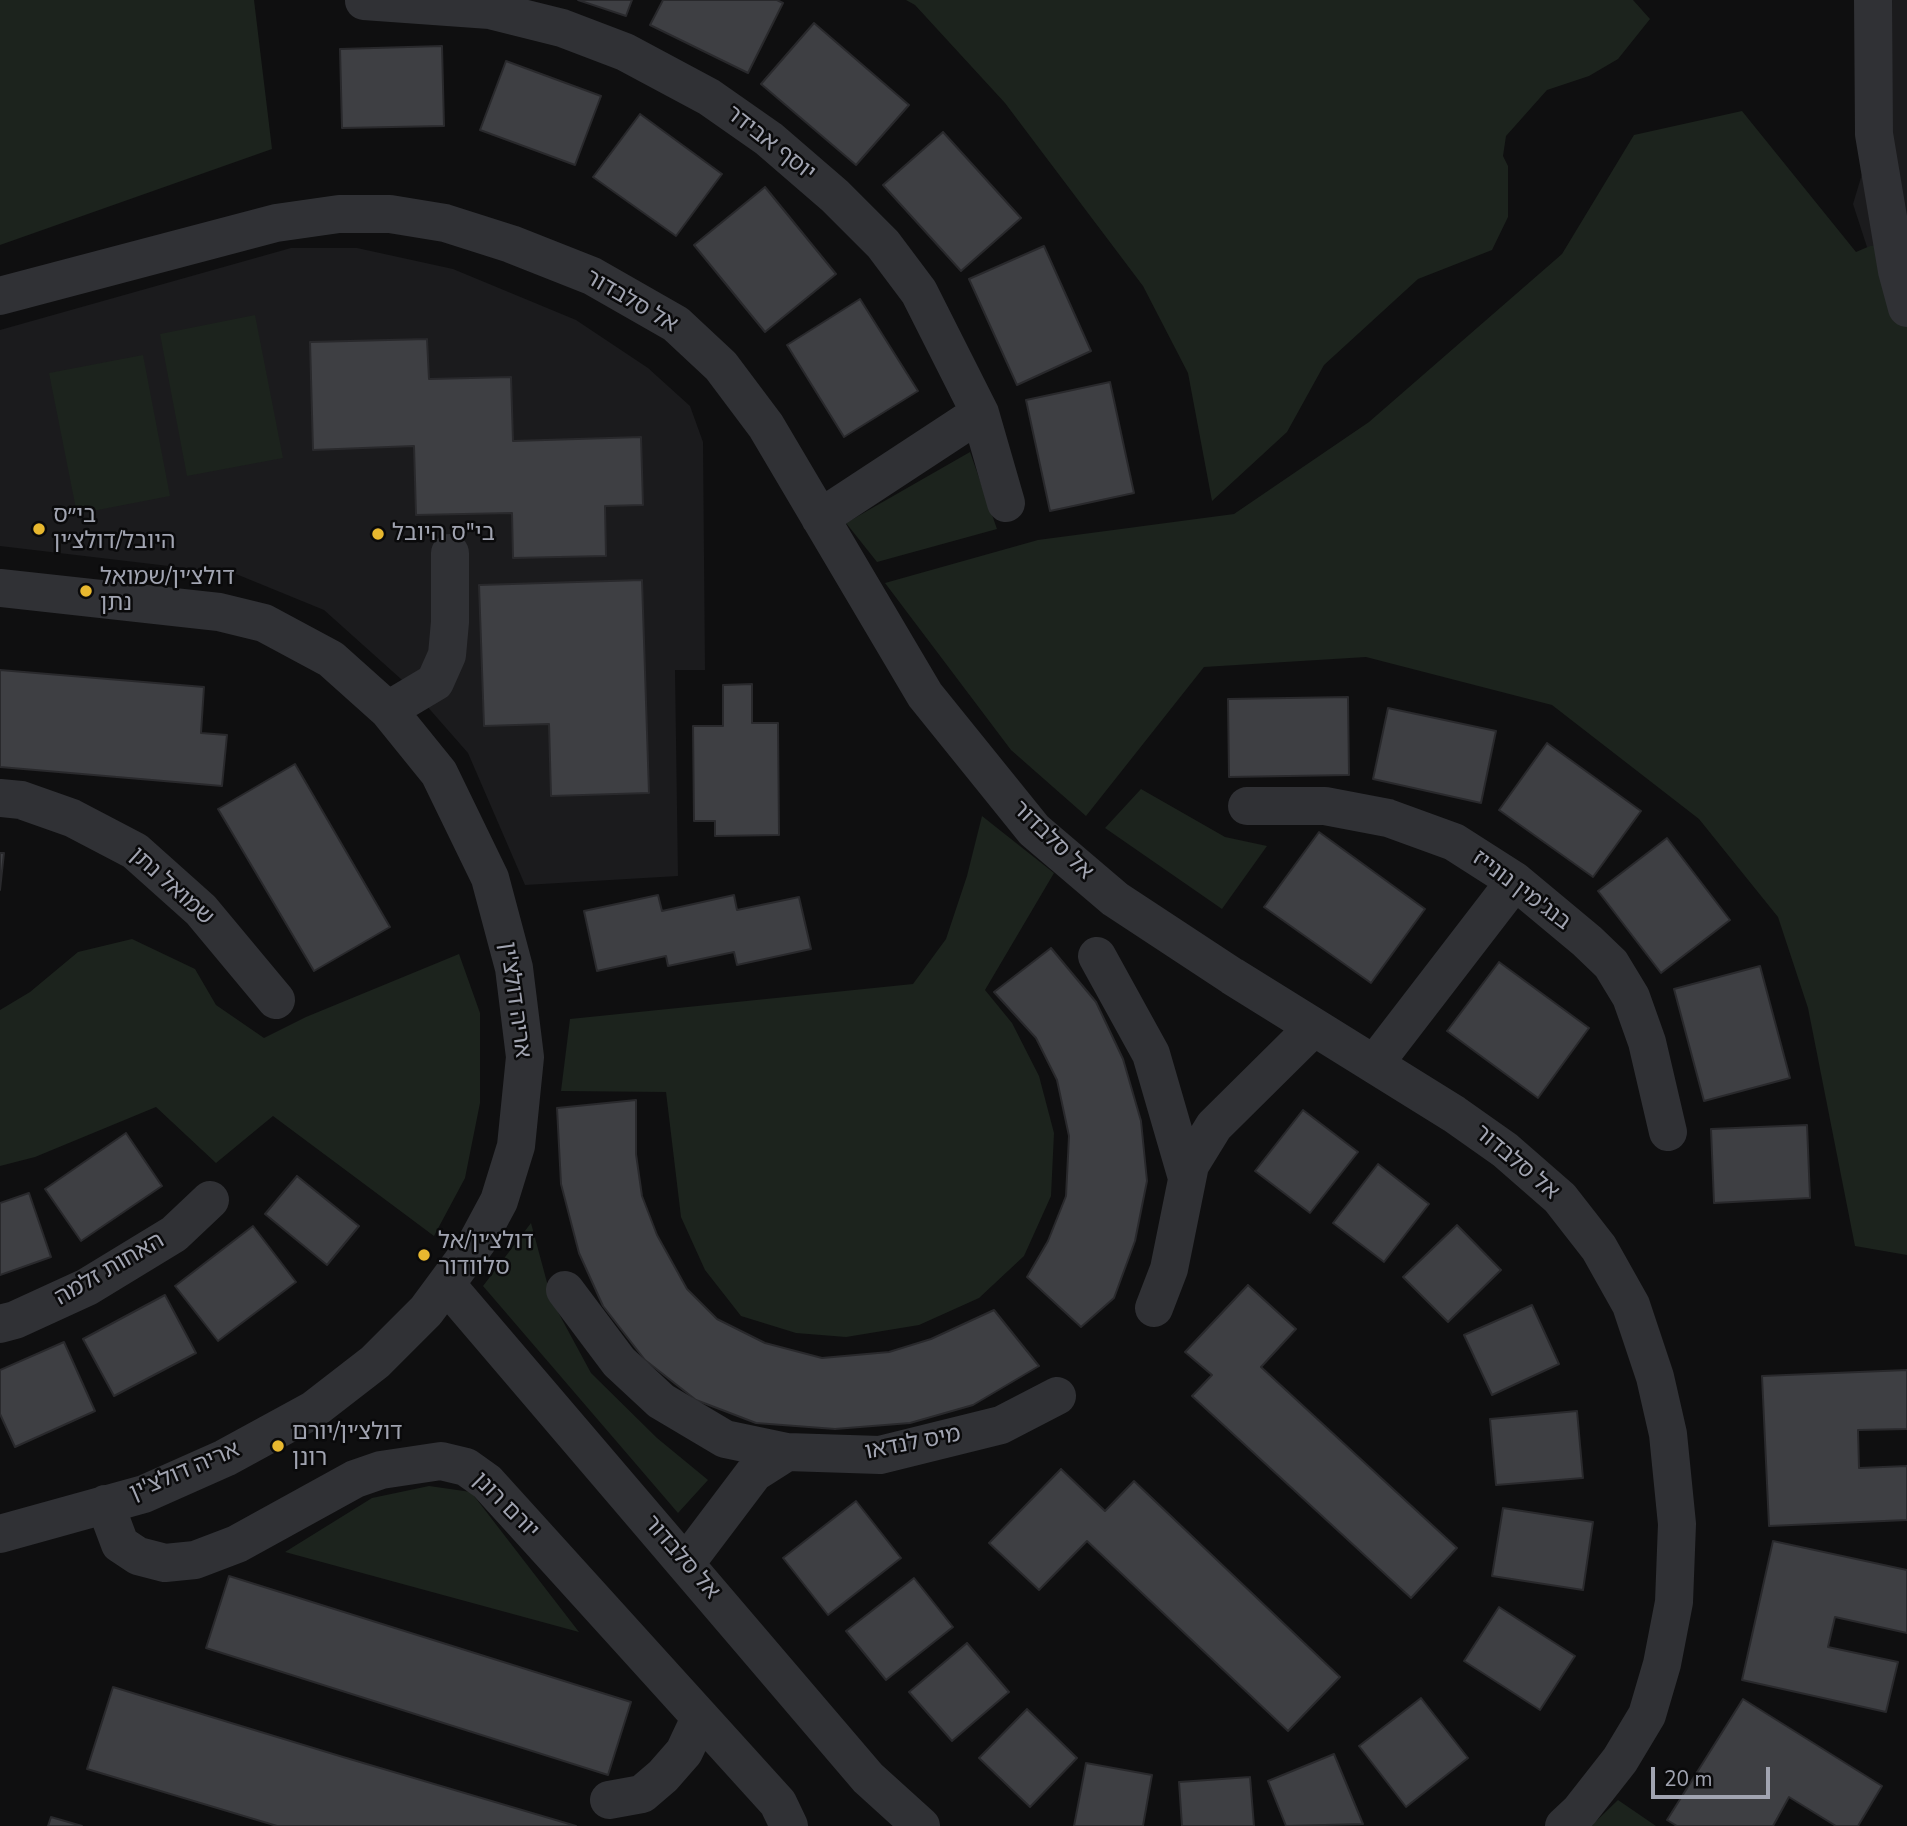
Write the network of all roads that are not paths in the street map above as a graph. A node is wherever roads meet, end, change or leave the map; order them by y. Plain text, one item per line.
1 (1873, 0) edge
2 (363, 1) edge
3 (0, 296) edge
4 (1907, 308) edge
5 (980, 413) junction
6 (1006, 503) dead end
7 (820, 518) junction
8 (450, 553) dead end
9 (0, 588) edge
10 (388, 710) junction
11 (0, 798) edge
12 (1247, 806) dead end
13 (1516, 881) junction
14 (1097, 956) dead end
15 (276, 1000) dead end
16 (1314, 1027) junction
17 (1375, 1063) junction
18 (1668, 1132) dead end
19 (1187, 1178) junction
20 (210, 1200) dead end
21 (446, 1284) junction
22 (565, 1290) dead end
23 (1154, 1308) dead end
24 (0, 1324) edge
25 (1057, 1396) dead end
26 (787, 1452) junction
27 (105, 1504) junction
28 (0, 1534) edge
29 (686, 1563) junction
30 (700, 1718) junction
31 (609, 1800) dead end
32 (789, 1826) edge
33 (921, 1826) edge
34 (1564, 1826) edge

1 - 4 street
2 - 5 street, יוסף אבידר
3 - 7 street, אל סלבדור
5 - 6 street, יוסף אבידר
5 - 7 street
7 - 16 street, אל סלבדור
8 - 10 street
9 - 10 street, אריה דולצ'ין
10 - 21 street, אריה דולצ'ין
11 - 15 street, שמואל נתן
12 - 13 street, בנג'מין נונייז
13 - 17 street
13 - 18 street, בנג'מין נונייז
14 - 19 street
16 - 17 street, אל סלבדור
16 - 19 street
17 - 34 street, אל סלבדור
19 - 23 street
20 - 24 street, האחות זלמה
21 - 27 street, אריה דולצ'ין
21 - 29 street, אל סלבדור
22 - 26 street, מיס לנדאו
25 - 26 street, מיס לנדאו
26 - 29 street
27 - 28 street, אריה דולצ'ין
27 - 30 street, יורם רונן
29 - 33 street, אל סלבדור
30 - 31 street
30 - 32 street, יורם רונן

